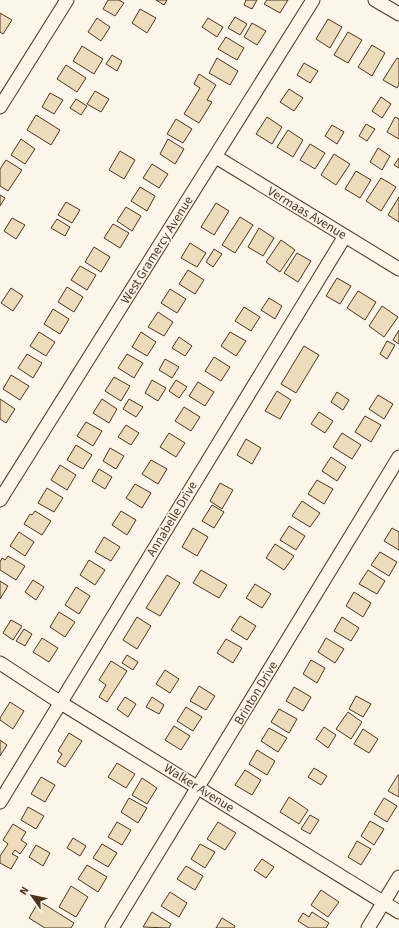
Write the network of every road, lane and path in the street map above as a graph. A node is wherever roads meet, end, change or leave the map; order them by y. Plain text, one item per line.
1 (67, 0) edge
2 (314, 0) edge
3 (376, 0) edge
4 (399, 14) edge
5 (0, 107) edge
6 (216, 157) junction
7 (345, 236) junction
8 (399, 269) edge
9 (399, 457) edge
10 (0, 500) edge
11 (0, 664) edge
12 (61, 703) junction
13 (198, 788) junction
14 (0, 802) edge
15 (399, 876) edge
16 (383, 902) junction
17 (399, 912) edge
18 (112, 928) edge
19 (368, 928) edge

1 - 5 street
2 - 6 street, West Gramercy Avenue
3 - 4 street
6 - 7 street, Vermaas Avenue
6 - 10 street, West Gramercy Avenue
7 - 8 street, Vermaas Avenue
7 - 12 street, Annabelle Drive
9 - 13 street, Brinton Drive
11 - 12 street, Walker Avenue
12 - 13 street, Walker Avenue
12 - 14 street, Annabelle Drive
13 - 16 street, Walker Avenue
13 - 18 street, Brinton Drive
15 - 16 street
16 - 17 street, Walker Avenue
16 - 19 street

